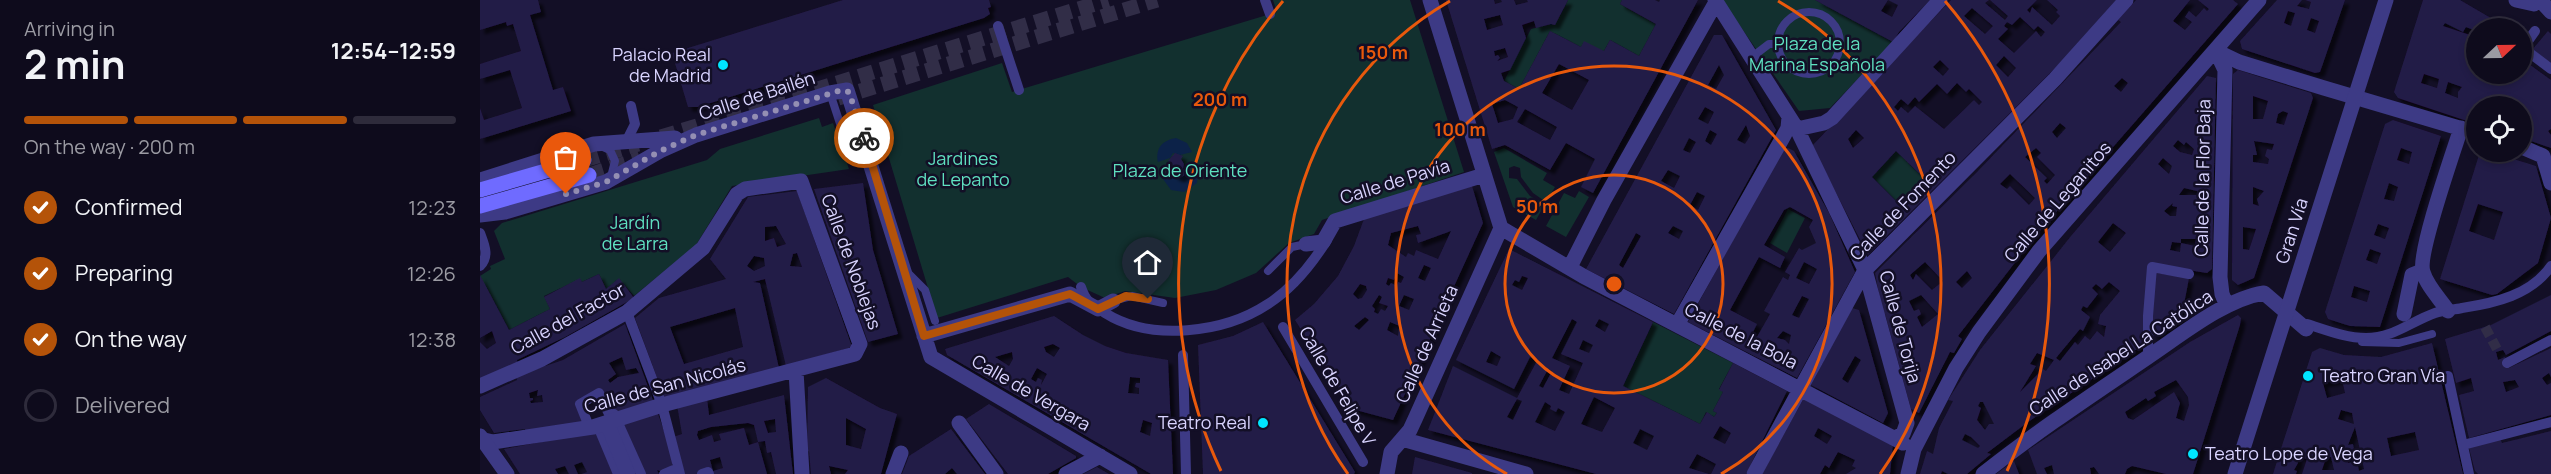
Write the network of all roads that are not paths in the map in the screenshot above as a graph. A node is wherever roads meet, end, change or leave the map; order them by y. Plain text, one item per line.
1 (1265, 0) edge
2 (1430, 0) edge
3 (1940, 0) edge
4 (2126, 0) edge
5 (2386, 0) edge
6 (2516, 0) edge
7 (1715, 1) edge
8 (2251, 2) edge
9 (2537, 2) edge
10 (2551, 12) edge
11 (1270, 14) dead end
12 (998, 26) dead end
13 (2535, 31) dead end
14 (1778, 44) junction
15 (2216, 51) junction
16 (1752, 57) junction
17 (2239, 62) junction
18 (2551, 69) edge
19 (2225, 70) junction
20 (1019, 90) dead end
21 (830, 93) junction
22 (2355, 98) junction
23 (631, 106) dead end
24 (1793, 123) junction
25 (2458, 128) junction
26 (2466, 130) edge
27 (696, 135) junction
28 (1782, 139) junction
29 (626, 142) junction
30 (846, 142) dead end
31 (1804, 143) junction
32 (594, 144) junction
33 (2532, 150) edge
34 (1485, 175) junction
35 (480, 180) edge
36 (606, 182) junction
37 (2551, 183) edge
38 (480, 190) edge
39 (737, 194) joint
40 (480, 206) edge
41 (480, 214) edge
42 (1334, 218) junction
43 (1501, 228) junction
44 (480, 233) edge
45 (1306, 243) joint
46 (480, 266) edge
47 (2551, 266) edge
48 (1570, 267) junction
49 (904, 269) junction
50 (1865, 270) junction
51 (1268, 271) dead end
52 (2413, 272) junction
53 (2189, 274) dead end
54 (1081, 287) dead end
55 (1113, 302) joint
56 (1163, 303) dead end
57 (2227, 306) junction
58 (1098, 309) junction
59 (2287, 311) junction
60 (2448, 311) junction
61 (627, 312) junction
62 (2404, 314) dead end
63 (935, 321) dead end
64 (1677, 325) junction
65 (1283, 327) dead end
66 (2307, 327) junction
67 (2432, 334) dead end
68 (924, 336) junction
69 (2551, 339) edge
70 (855, 354) joint
71 (1183, 355) dead end
72 (2148, 358) junction
73 (2507, 363) dead end
74 (796, 371) junction
75 (2448, 376) dead end
76 (480, 386) edge
77 (1801, 388) junction
78 (662, 405) junction
79 (2551, 422) edge
80 (605, 423) junction
81 (959, 423) dead end
82 (1907, 423) junction
83 (1924, 429) junction
84 (481, 438) edge
85 (1895, 438) junction
86 (1402, 439) junction
87 (2463, 445) junction
88 (1914, 448) junction
89 (901, 453) dead end
90 (1100, 456) junction
91 (1363, 462) dead end
92 (679, 471) edge
93 (507, 474) edge
94 (618, 474) edge
95 (628, 474) edge
96 (641, 474) edge
97 (664, 474) edge
98 (702, 474) edge
99 (709, 474) edge
100 (802, 474) edge
101 (893, 474) edge
102 (996, 474) edge
103 (1066, 474) edge
104 (1130, 474) edge
105 (1186, 474) edge
106 (1388, 474) edge
107 (1526, 474) edge
108 (1754, 474) edge
109 (1908, 474) edge
110 (1983, 474) edge
111 (2235, 474) edge
112 (2469, 474) edge

1 - 11 street
2 - 34 street
3 - 24 street
4 - 50 street, Calle de Fomento
5 - 22 street, Gran Vía
6 - 9 street
7 - 16 street
7 - 48 street
8 - 15 street, Calle de Leganitos
9 - 10 street
12 - 20 street
13 - 18 street
14 - 14 lane
14 - 16 lane
15 - 17 street
15 - 19 street, Calle de la Flor Baja
15 - 83 street, Calle de Leganitos
16 - 24 street
17 - 19 street
17 - 22 street
19 - 57 street, Calle de la Flor Baja
21 - 27 street, Calle de Bailén
21 - 30 lane
21 - 49 street, Calle de Vergara
22 - 25 street
22 - 59 street, Gran Vía
23 - 29 street
24 - 28 street
24 - 31 street, Calle de Torija
25 - 26 street
25 - 52 street
27 - 29 street, Calle de Bailén
27 - 36 street, Calle de Bailén
28 - 31 street
28 - 64 street
29 - 32 street, Calle de Bailén
31 - 50 street, Calle de Torija
32 - 35 street, Calle de Bailén
32 - 36 lane
33 - 37 street
34 - 42 street, Calle de Pavía
34 - 43 street
36 - 41 street, Calle de Bailén
38 - 40 main road
39 - 61 street, Calle del Factor
39 - 70 street, Calle de Noblejas
42 - 45 street, Calle de Pavía
42 - 58 street
43 - 48 street, Calle de la Bola
43 - 86 street, Calle de Arrieta
44 - 46 street
45 - 51 lane, Calle de Pavía
47 - 60 street
48 - 64 street, Calle de la Bola
49 - 63 lane
49 - 68 street, Calle de Vergara
50 - 77 street, Calle de Fomento
50 - 82 street, Calle de Torija
52 - 60 street
52 - 62 street
53 - 72 street
54 - 58 street
55 - 56 lane
55 - 58 street
57 - 59 street, Calle de Isabel La Católica
57 - 72 street, Calle de Isabel La Católica
58 - 68 street
59 - 66 street
59 - 111 street, Gran Vía
60 - 66 street
61 - 76 street, Calle del Factor
61 - 78 street
64 - 77 street, Calle de la Bola
65 - 91 street, Calle de Felipe V
66 - 67 lane
68 - 90 street, Calle de Vergara
69 - 73 street
70 - 74 street, Calle de San Nicolás
71 - 105 street
72 - 110 street, Calle de Isabel La Católica
74 - 78 street, Calle de San Nicolás
74 - 100 street
75 - 87 street
77 - 85 street, Calle de la Bola
77 - 108 street, Calle de Fomento
78 - 80 street, Calle de San Nicolás
78 - 92 street
79 - 87 street
80 - 84 street, Calle de San Nicolás
80 - 94 street
80 - 95 street
80 - 96 street
81 - 102 street
82 - 83 street
82 - 85 street
83 - 88 street, Calle de Leganitos
84 - 93 street
85 - 88 street, Calle de la Bola
86 - 106 street, Calle de Arrieta
86 - 107 street
87 - 112 street
88 - 109 street, Calle de Leganitos
89 - 101 street
90 - 103 street
90 - 104 street, Calle de Vergara
92 - 97 street
98 - 99 street

